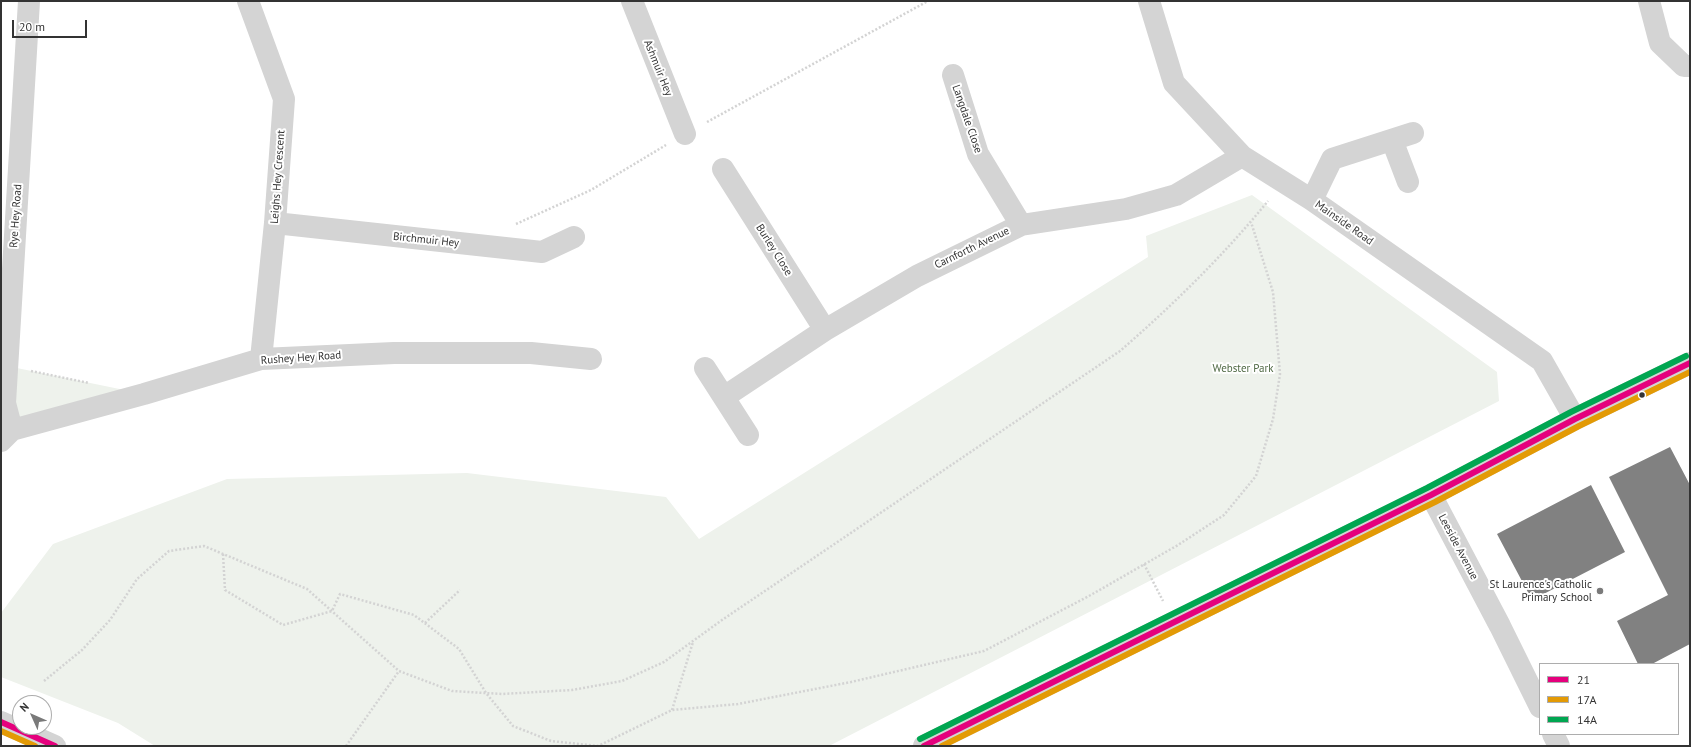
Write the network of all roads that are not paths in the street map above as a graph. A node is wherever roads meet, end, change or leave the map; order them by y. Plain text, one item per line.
1 (29, 1) edge
2 (248, 1) edge
3 (632, 1) edge
4 (1149, 1) edge
5 (1649, 1) edge
6 (1690, 66) edge
7 (952, 75) dead end
8 (1413, 133) dead end
9 (684, 134) dead end
10 (1392, 140) junction
11 (1242, 156) junction
12 (724, 169) dead end
13 (1408, 182) dead end
14 (1312, 200) junction
15 (275, 223) junction
16 (1021, 224) junction
17 (574, 237) dead end
18 (825, 330) junction
19 (261, 359) junction
20 (591, 359) dead end
21 (1690, 362) edge
22 (705, 368) dead end
23 (724, 396) junction
24 (1575, 419) junction
25 (7, 435) edge
26 (748, 435) dead end
27 (1431, 495) junction
28 (1539, 705) edge
29 (1, 722) edge
30 (1554, 735) edge
31 (54, 746) edge
32 (924, 746) edge
33 (1559, 746) edge

1 - 25 street, Rye Hey Road
2 - 15 street, Leighs Hey Crescent
3 - 9 street, Ashmuir Hey
4 - 11 street, Mainside Road
5 - 6 street
7 - 16 street, Langdale Close
8 - 10 street
10 - 13 street
10 - 14 street
11 - 14 street, Mainside Road
11 - 16 street, Carnforth Avenue
12 - 18 street, Burley Close
14 - 24 street, Mainside Road
15 - 17 street, Birchmuir Hey
15 - 19 street, Leighs Hey Crescent
16 - 18 street, Carnforth Avenue
18 - 23 street, Carnforth Avenue
19 - 20 street, Rushey Hey Road
19 - 25 street, Rushey Hey Road
21 - 24 street
22 - 23 street
23 - 26 street
24 - 27 street
27 - 28 street, Leeside Avenue
27 - 32 street
29 - 31 street
30 - 33 street

